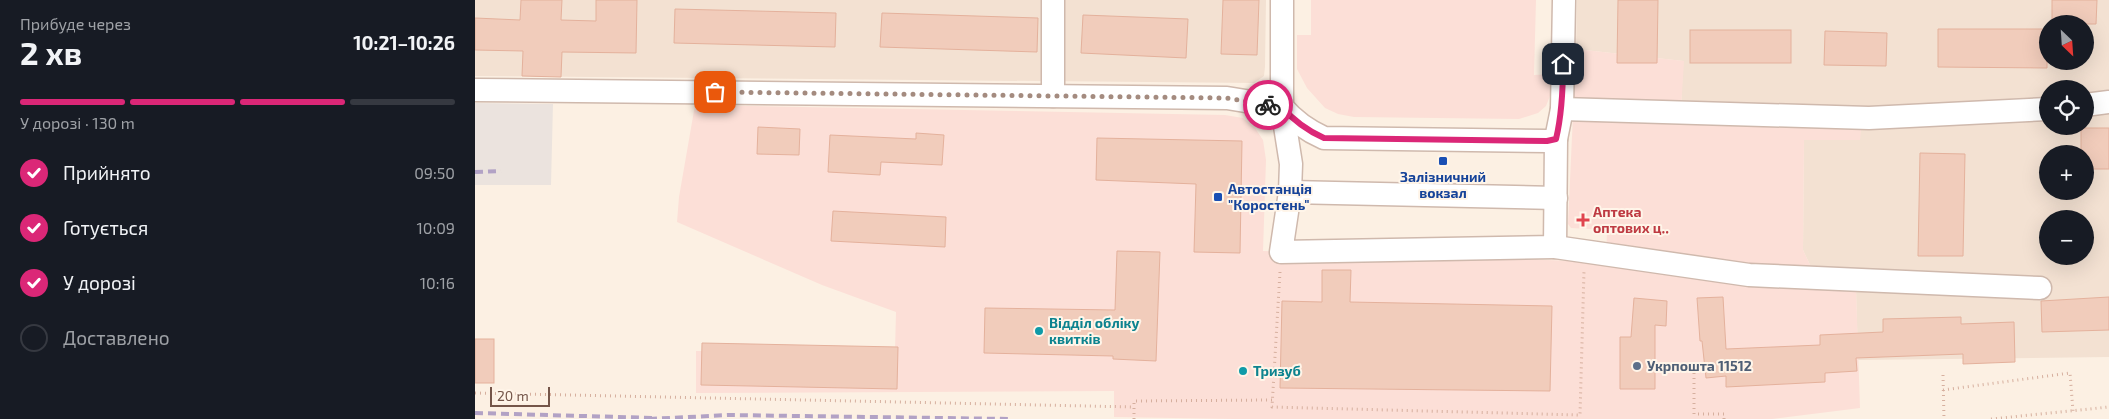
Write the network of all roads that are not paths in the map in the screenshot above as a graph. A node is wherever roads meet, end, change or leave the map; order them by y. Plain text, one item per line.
1 (1053, 0) edge
2 (1282, 0) edge
3 (1564, 0) edge
4 (475, 90) edge
5 (1053, 96) junction
6 (2109, 102) edge
7 (2094, 104) edge
8 (1282, 107) junction
9 (2039, 109) edge
10 (1559, 124) junction
11 (1290, 192) junction
12 (1557, 198) junction
13 (1555, 247) junction
14 (2040, 288) dead end

1 - 5 street
2 - 8 street
3 - 10 street
4 - 5 street
5 - 8 street
6 - 7 street
8 - 10 street
8 - 11 street
9 - 10 street
10 - 12 street
11 - 12 street
11 - 13 street
12 - 13 street
13 - 14 street

